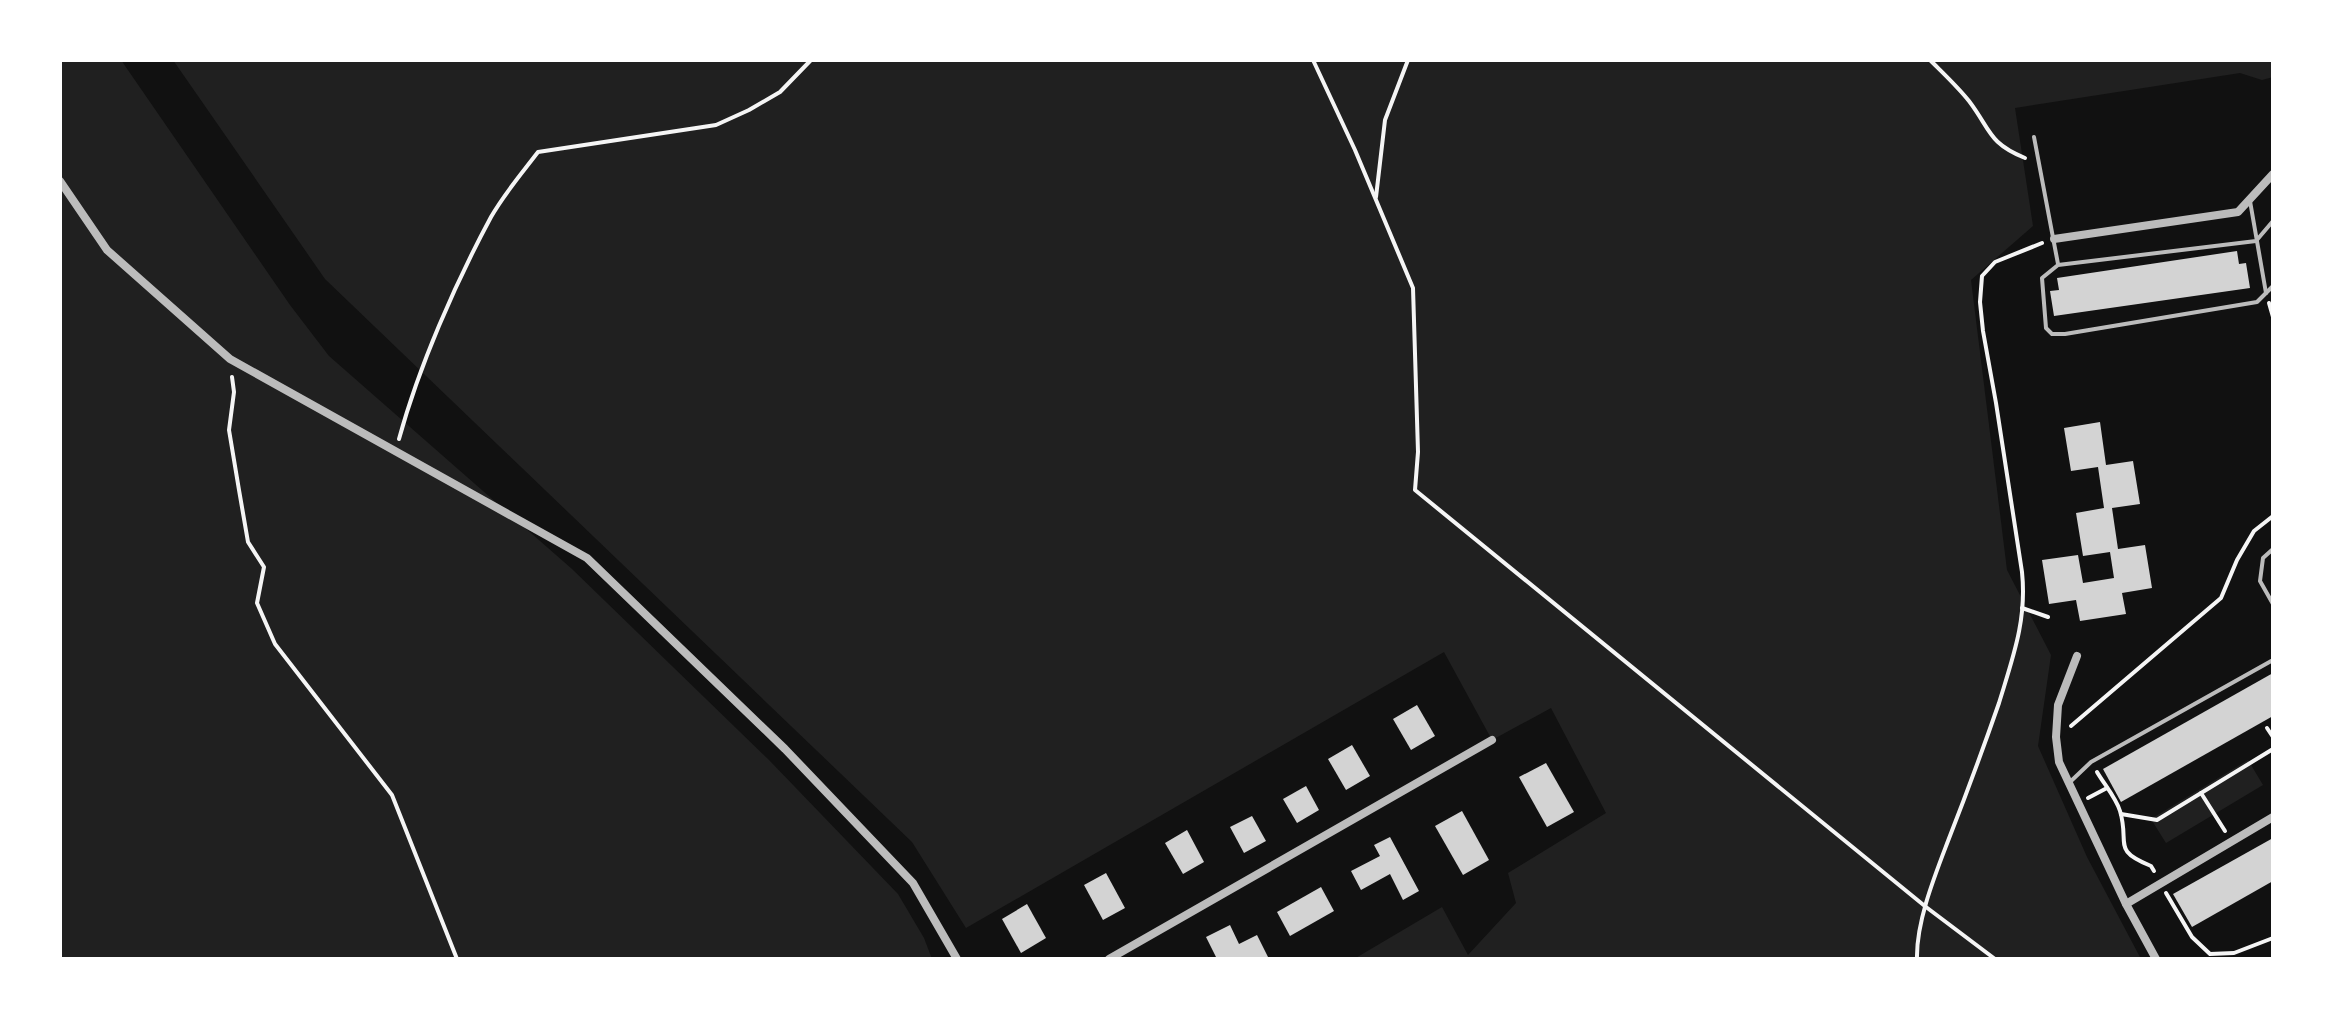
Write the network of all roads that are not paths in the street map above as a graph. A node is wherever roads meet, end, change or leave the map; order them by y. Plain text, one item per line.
1 (2034, 137) dead end
2 (2273, 174) edge
3 (60, 181) edge
4 (2250, 199) junction
5 (2273, 221) edge
6 (2049, 240) junction
7 (2256, 241) junction
8 (2058, 265) junction
9 (2273, 286) edge
10 (2266, 293) junction
11 (2273, 549) edge
12 (2273, 604) edge
13 (2077, 656) dead end
14 (2273, 660) edge
15 (1492, 740) dead end
16 (2068, 783) junction
17 (2273, 817) edge
18 (2126, 904) junction
19 (957, 959) edge
20 (1109, 959) edge
21 (2156, 959) edge

1 - 6 lane
2 - 4 street
3 - 19 street
4 - 6 street
4 - 7 lane
5 - 7 lane
6 - 8 lane
7 - 8 lane
7 - 10 lane
8 - 10 lane
9 - 10 lane
11 - 12 lane
13 - 16 street
14 - 16 lane
15 - 20 street
16 - 18 street
17 - 18 street
18 - 21 street

